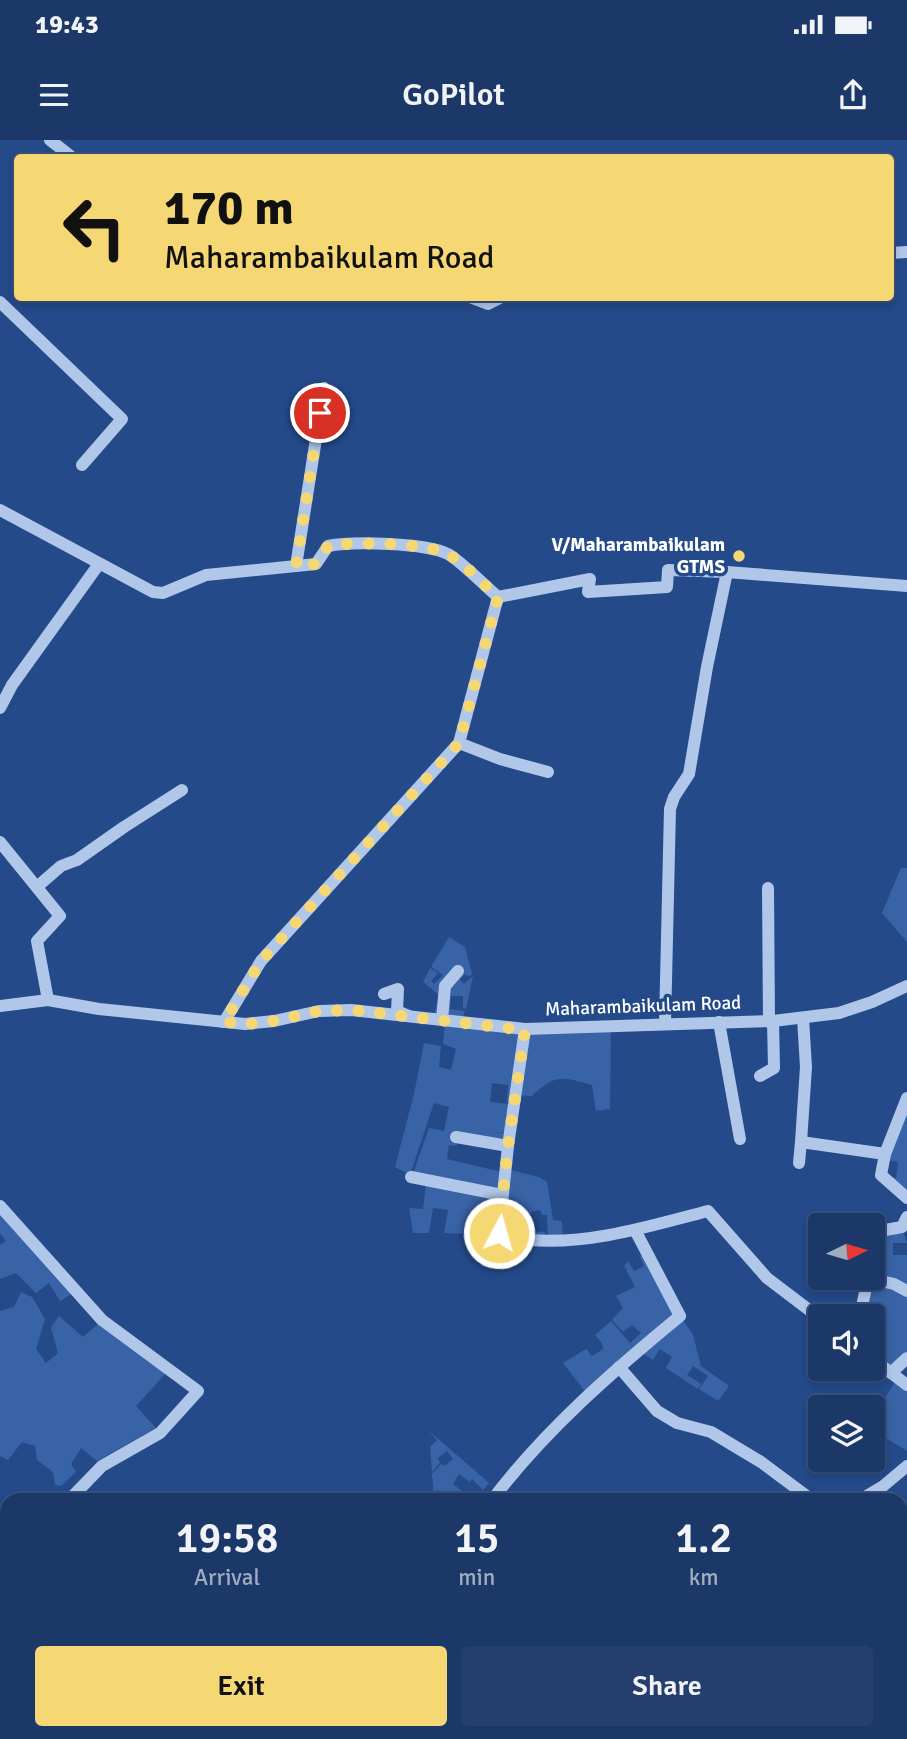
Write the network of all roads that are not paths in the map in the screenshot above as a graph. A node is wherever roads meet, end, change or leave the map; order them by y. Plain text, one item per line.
1 (50, 140) edge
2 (68, 154) edge
3 (0, 302) edge
4 (324, 388) dead end
5 (82, 465) dead end
6 (0, 510) edge
7 (99, 564) junction
8 (296, 566) junction
9 (727, 572) junction
10 (907, 586) edge
11 (498, 597) junction
12 (0, 708) edge
13 (459, 743) junction
14 (548, 772) dead end
15 (182, 790) dead end
16 (0, 842) edge
17 (38, 886) junction
18 (768, 888) dead end
19 (458, 971) dead end
20 (907, 986) edge
21 (384, 994) dead end
22 (48, 1000) junction
23 (0, 1006) edge
24 (409, 1016) junction
25 (803, 1018) junction
26 (442, 1020) junction
27 (224, 1022) junction
28 (719, 1022) junction
29 (771, 1022) junction
30 (665, 1024) junction
31 (531, 1026) junction
32 (760, 1076) dead end
33 (907, 1098) edge
34 (456, 1137) dead end
35 (740, 1139) dead end
36 (801, 1142) junction
37 (508, 1146) junction
38 (886, 1154) junction
39 (799, 1163) dead end
40 (411, 1177) dead end
41 (502, 1195) junction
42 (907, 1198) edge
43 (0, 1206) edge
44 (907, 1217) edge
45 (635, 1230) junction
46 (886, 1230) edge
47 (886, 1282) edge
48 (907, 1291) edge
49 (808, 1309) edge
50 (907, 1358) edge
51 (619, 1367) junction
52 (885, 1368) edge
53 (891, 1373) junction
54 (907, 1385) edge
55 (907, 1466) edge
56 (76, 1493) edge
57 (498, 1493) edge
58 (803, 1493) edge
59 (871, 1493) edge

1 - 2 street
3 - 5 street
4 - 8 street
6 - 7 street
7 - 8 street
7 - 12 street
8 - 11 street
9 - 10 street
9 - 11 street
9 - 30 street
11 - 13 street
13 - 14 street
13 - 27 street
15 - 17 street
16 - 17 street
17 - 22 street
18 - 29 street
19 - 26 street
20 - 25 street, Maharambaikulam Road
21 - 24 street
22 - 23 street, Maharambaikulam Road
22 - 27 street, Maharambaikulam Road
24 - 26 street, Maharambaikulam Road
24 - 27 street, Maharambaikulam Road
25 - 29 street, Maharambaikulam Road
25 - 36 street
26 - 31 street, Maharambaikulam Road
28 - 29 street, Maharambaikulam Road
28 - 30 street, Maharambaikulam Road
28 - 35 street
29 - 32 street
30 - 31 street, Maharambaikulam Road
31 - 37 street
33 - 38 street
34 - 37 street
36 - 38 street
36 - 39 street
37 - 41 street
38 - 42 street
40 - 41 street
41 - 45 street
43 - 56 street
44 - 46 street
45 - 49 street
45 - 51 street
47 - 48 street
50 - 53 street
51 - 57 street
51 - 58 street
52 - 53 street
53 - 54 street
55 - 59 street

